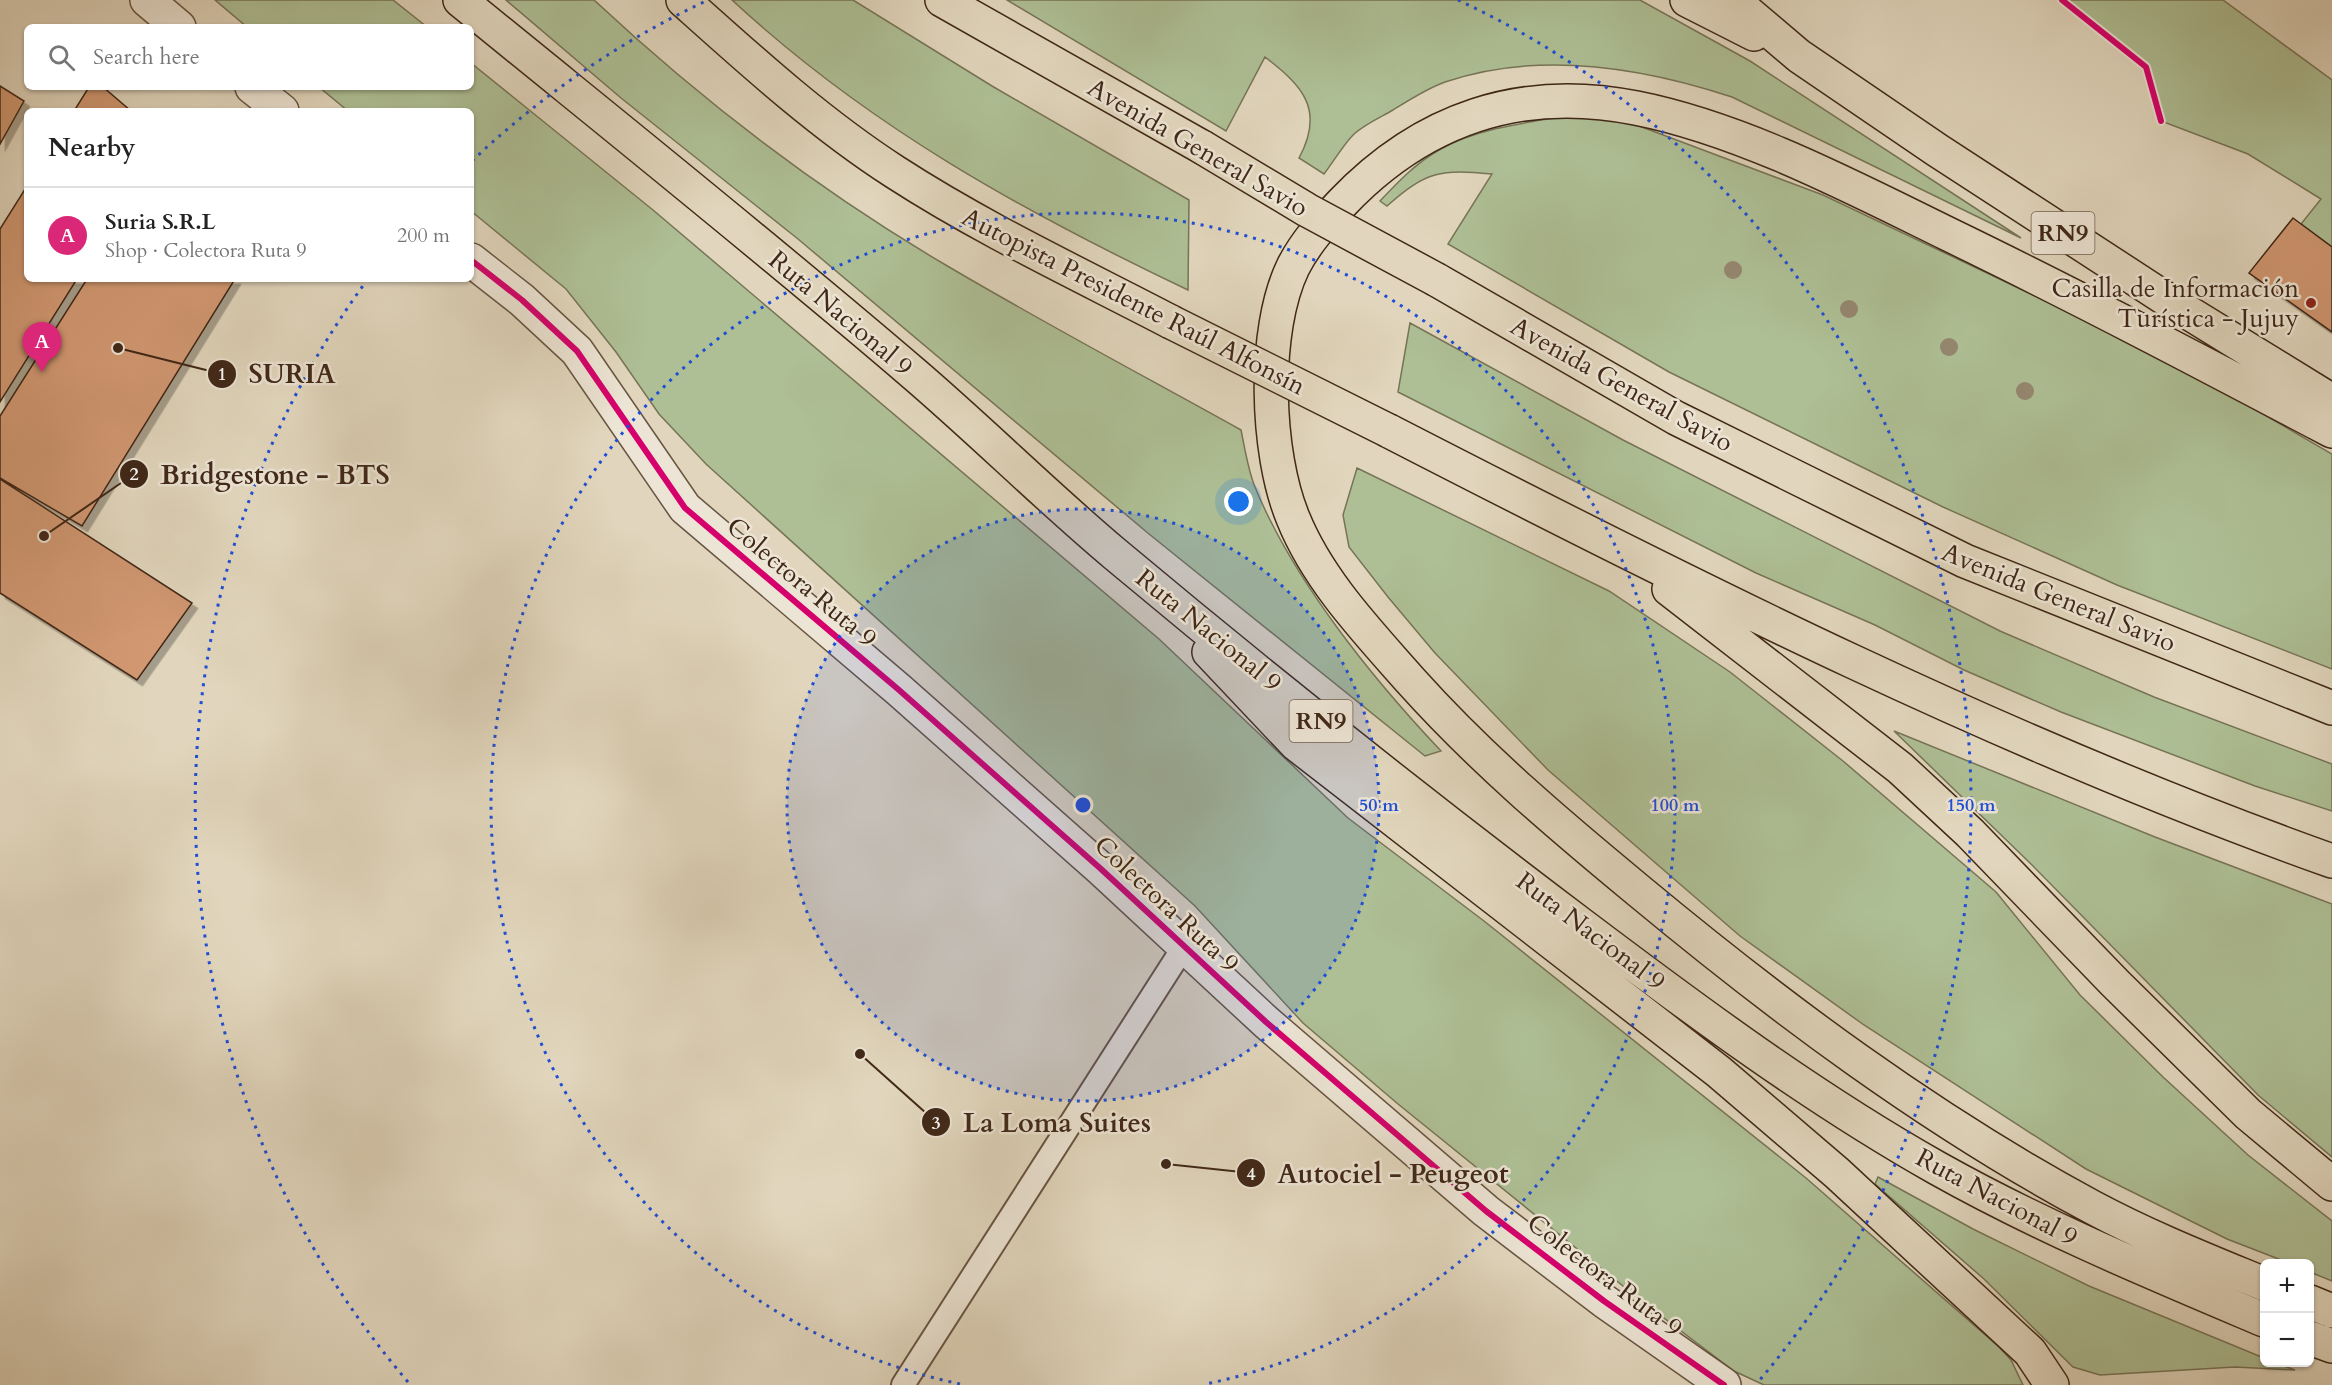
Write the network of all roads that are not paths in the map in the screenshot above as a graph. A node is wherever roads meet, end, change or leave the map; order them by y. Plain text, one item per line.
1 (147, 0) edge
2 (460, 0) edge
3 (683, 0) edge
4 (942, 0) edge
5 (1687, 0) edge
6 (1734, 0) edge
7 (175, 24) edge
8 (1799, 56) junction
9 (256, 90) edge
10 (278, 108) edge
11 (474, 262) edge
12 (2332, 401) edge
13 (2332, 431) edge
14 (1618, 549) junction
15 (1112, 551) junction
16 (2332, 708) edge
17 (2332, 861) edge
18 (1183, 948) junction
19 (2332, 1184) edge
20 (2260, 1282) edge
21 (2314, 1304) edge
22 (2332, 1311) edge
23 (2260, 1318) edge
24 (2314, 1339) edge
25 (2332, 1346) edge
26 (903, 1385) edge
27 (1724, 1385) edge
28 (2052, 1385) edge

1 - 7 street
2 - 15 highway, Ruta Nacional 9 / RN9
3 - 14 highway, Autopista Presidente Raúl Alfonsín, bridge
4 - 16 highway, Avenida General Savio, bridge
5 - 8 highway, RN9
6 - 8 highway
8 - 12 highway, RN9
9 - 10 street
11 - 18 street, Colectora Ruta 9
13 - 20 highway
14 - 17 highway
14 - 19 highway
15 - 23 highway, Ruta Nacional 9 / RN9
15 - 28 highway
18 - 26 lane
18 - 27 street, Colectora Ruta 9
21 - 22 highway
24 - 25 highway

